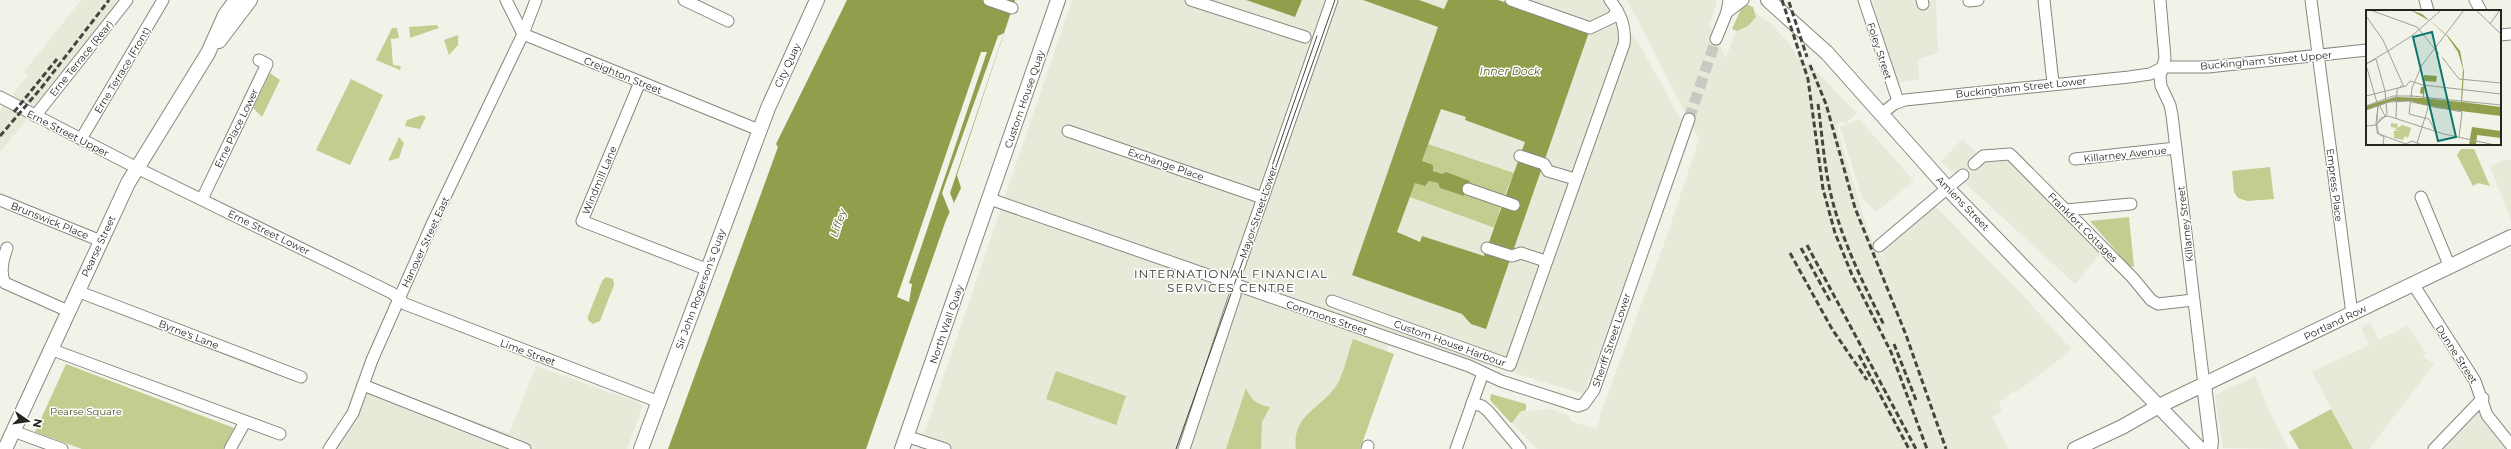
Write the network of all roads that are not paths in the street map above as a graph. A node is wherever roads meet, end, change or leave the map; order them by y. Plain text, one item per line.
1 (127, 0) edge
2 (163, 0) edge
3 (236, 0) edge
4 (250, 0) edge
5 (506, 0) edge
6 (536, 0) edge
7 (684, 0) edge
8 (989, 0) edge
9 (1058, 0) edge
10 (1191, 0) edge
11 (1332, 0) edge
12 (1511, 0) edge
13 (1610, 0) edge
14 (1729, 0) edge
15 (1743, 0) edge
16 (1768, 0) edge
17 (1864, 0) edge
18 (1969, 0) edge
19 (1978, 0) edge
20 (2044, 0) edge
21 (2160, 0) edge
22 (2311, 0) edge
23 (2425, 0) edge
24 (2475, 0) edge
25 (814, 4) edge
26 (1012, 8) dead end
27 (1617, 10) junction
28 (2428, 10) edge
29 (2480, 10) edge
30 (1727, 12) junction
31 (728, 21) dead end
32 (523, 34) junction
33 (2511, 34) edge
34 (2501, 35) edge
35 (1305, 38) dead end
36 (1716, 39) tunnel mouth
37 (2366, 50) edge
38 (208, 53) junction
39 (2318, 55) junction
40 (259, 60) dead end
41 (2164, 67) junction
42 (640, 82) junction
43 (2053, 83) junction
44 (0, 97) edge
45 (1898, 102) junction
46 (1881, 114) junction
47 (35, 116) junction
48 (1689, 119) tunnel mouth
49 (759, 130) junction
50 (1068, 131) dead end
51 (81, 139) junction
52 (2176, 148) junction
53 (1520, 156) dead end
54 (2075, 159) dead end
55 (1974, 164) dead end
56 (137, 168) junction
57 (1963, 175) dead end
58 (1575, 179) junction
59 (1468, 189) dead end
60 (1949, 190) junction
61 (2421, 197) dead end
62 (1263, 198) junction
63 (202, 199) junction
64 (990, 199) junction
65 (0, 200) edge
66 (2131, 204) dead end
67 (1514, 205) dead end
68 (2066, 210) junction
69 (2511, 237) edge
70 (101, 241) junction
71 (1879, 246) dead end
72 (7, 248) dead end
73 (1487, 248) dead end
74 (1545, 261) junction
75 (2450, 267) junction
76 (706, 269) junction
77 (2413, 284) junction
78 (1236, 285) junction
79 (77, 291) junction
80 (399, 300) junction
81 (2194, 300) junction
82 (1332, 301) dead end
83 (68, 311) junction
84 (2352, 314) junction
85 (50, 349) junction
86 (1483, 373) junction
87 (301, 377) dead end
88 (363, 385) junction
89 (2204, 385) junction
90 (2483, 398) junction
91 (659, 402) junction
92 (1472, 403) junction
93 (2159, 406) junction
94 (245, 422) junction
95 (13, 431) junction
96 (280, 434) dead end
97 (904, 443) edge
98 (2511, 445) edge
99 (2194, 447) edge
100 (5, 449) edge
101 (62, 449) edge
102 (230, 449) edge
103 (329, 449) edge
104 (525, 449) edge
105 (641, 449) edge
106 (945, 449) edge
107 (1184, 449) edge
108 (1456, 449) edge
109 (1520, 449) edge
110 (2075, 449) edge
111 (2210, 449) edge
112 (2434, 449) edge

1 - 47 street, Erne Terrace (Rear)
2 - 51 street, Erne Terrace (Front)
3 - 38 main road, Pearse Street
4 - 38 main road, Pearse Street
5 - 32 street
6 - 32 street, Hanover Street East
7 - 31 street
8 - 26 street
9 - 64 main road, Custom House Quay
10 - 35 street
11 - 62 street, Mayor Street Lower
12 - 27 street
13 - 27 street, Custom House Harbour
14 - 30 street
15 - 30 street
16 - 46 main road, Amiens Street
17 - 45 street, Foley Street
18 - 19 street
20 - 43 street
21 - 41 street, Killarney Street
22 - 39 street, Empress Place
23 - 28 street
24 - 29 street
25 - 49 main road, City Quay
27 - 58 street, Custom House Harbour
30 - 36 street
32 - 42 street, Creighton Street
32 - 80 street, Hanover Street East
33 - 34 street
37 - 39 street, Buckingham Street Upper
38 - 56 main road, Pearse Street
39 - 41 street, Buckingham Street Upper
39 - 84 street, Empress Place
40 - 63 street, Erne Place Lower
41 - 43 street, Buckingham Street Lower
41 - 52 street, Killarney Street
42 - 49 street, Creighton Street
42 - 76 street, Windmill Lane
43 - 45 street, Buckingham Street Lower
44 - 47 street, Erne Street Upper
45 - 46 street, Buckingham Street Lower
46 - 60 main road, Amiens Street
47 - 51 street, Erne Street Upper
48 - 86 street, Sheriff Street Lower
49 - 76 main road, Sir John Rogerson's Quay
50 - 62 street, Exchange Place
51 - 56 street, Erne Street Upper
52 - 54 street, Killarney Avenue
52 - 81 street, Killarney Street
53 - 58 street
55 - 68 street, Frankfort Cottages
56 - 63 street, Erne Street Lower
56 - 70 main road, Pearse Street
57 - 60 street
58 - 74 street, Custom House Harbour
59 - 67 street
60 - 71 street
60 - 93 main road, Amiens Street
61 - 75 street
62 - 78 street, Mayor Street Lower
63 - 80 street, Erne Street Lower
64 - 78 street, Commons Street
64 - 97 main road, North Wall Quay
65 - 70 street, Brunswick Place
66 - 68 street
68 - 81 street, Frankfort Cottages
69 - 75 main road, Portland Row
70 - 79 main road, Pearse Street
72 - 83 street
73 - 74 street
74 - 82 street, Custom House Harbour
75 - 77 main road, Portland Row
76 - 91 main road, Sir John Rogerson's Quay
77 - 84 main road, Portland Row
77 - 90 street, Dunne Street
78 - 86 street, Commons Street
78 - 107 street, Mayor Street Lower
79 - 83 main road, Pearse Street
79 - 87 street, Byrne's Lane
80 - 88 street, Hanover Street East
80 - 91 street, Lime Street
81 - 89 street, Killarney Street
83 - 85 main road, Pearse Street
84 - 89 main road, Portland Row
85 - 94 street
85 - 95 main road, Pearse Street
86 - 92 street
88 - 103 street, Hanover Street East
88 - 104 street
89 - 93 main road, Portland Row
89 - 111 main road
90 - 98 street, Dunne Street
90 - 112 street
91 - 105 main road, Sir John Rogerson's Quay
92 - 108 street
92 - 109 street
93 - 99 main road, Amiens Street
93 - 110 main road, Portland Row
94 - 96 street
94 - 102 street
95 - 100 main road, Pearse Street
95 - 101 street
97 - 106 street

